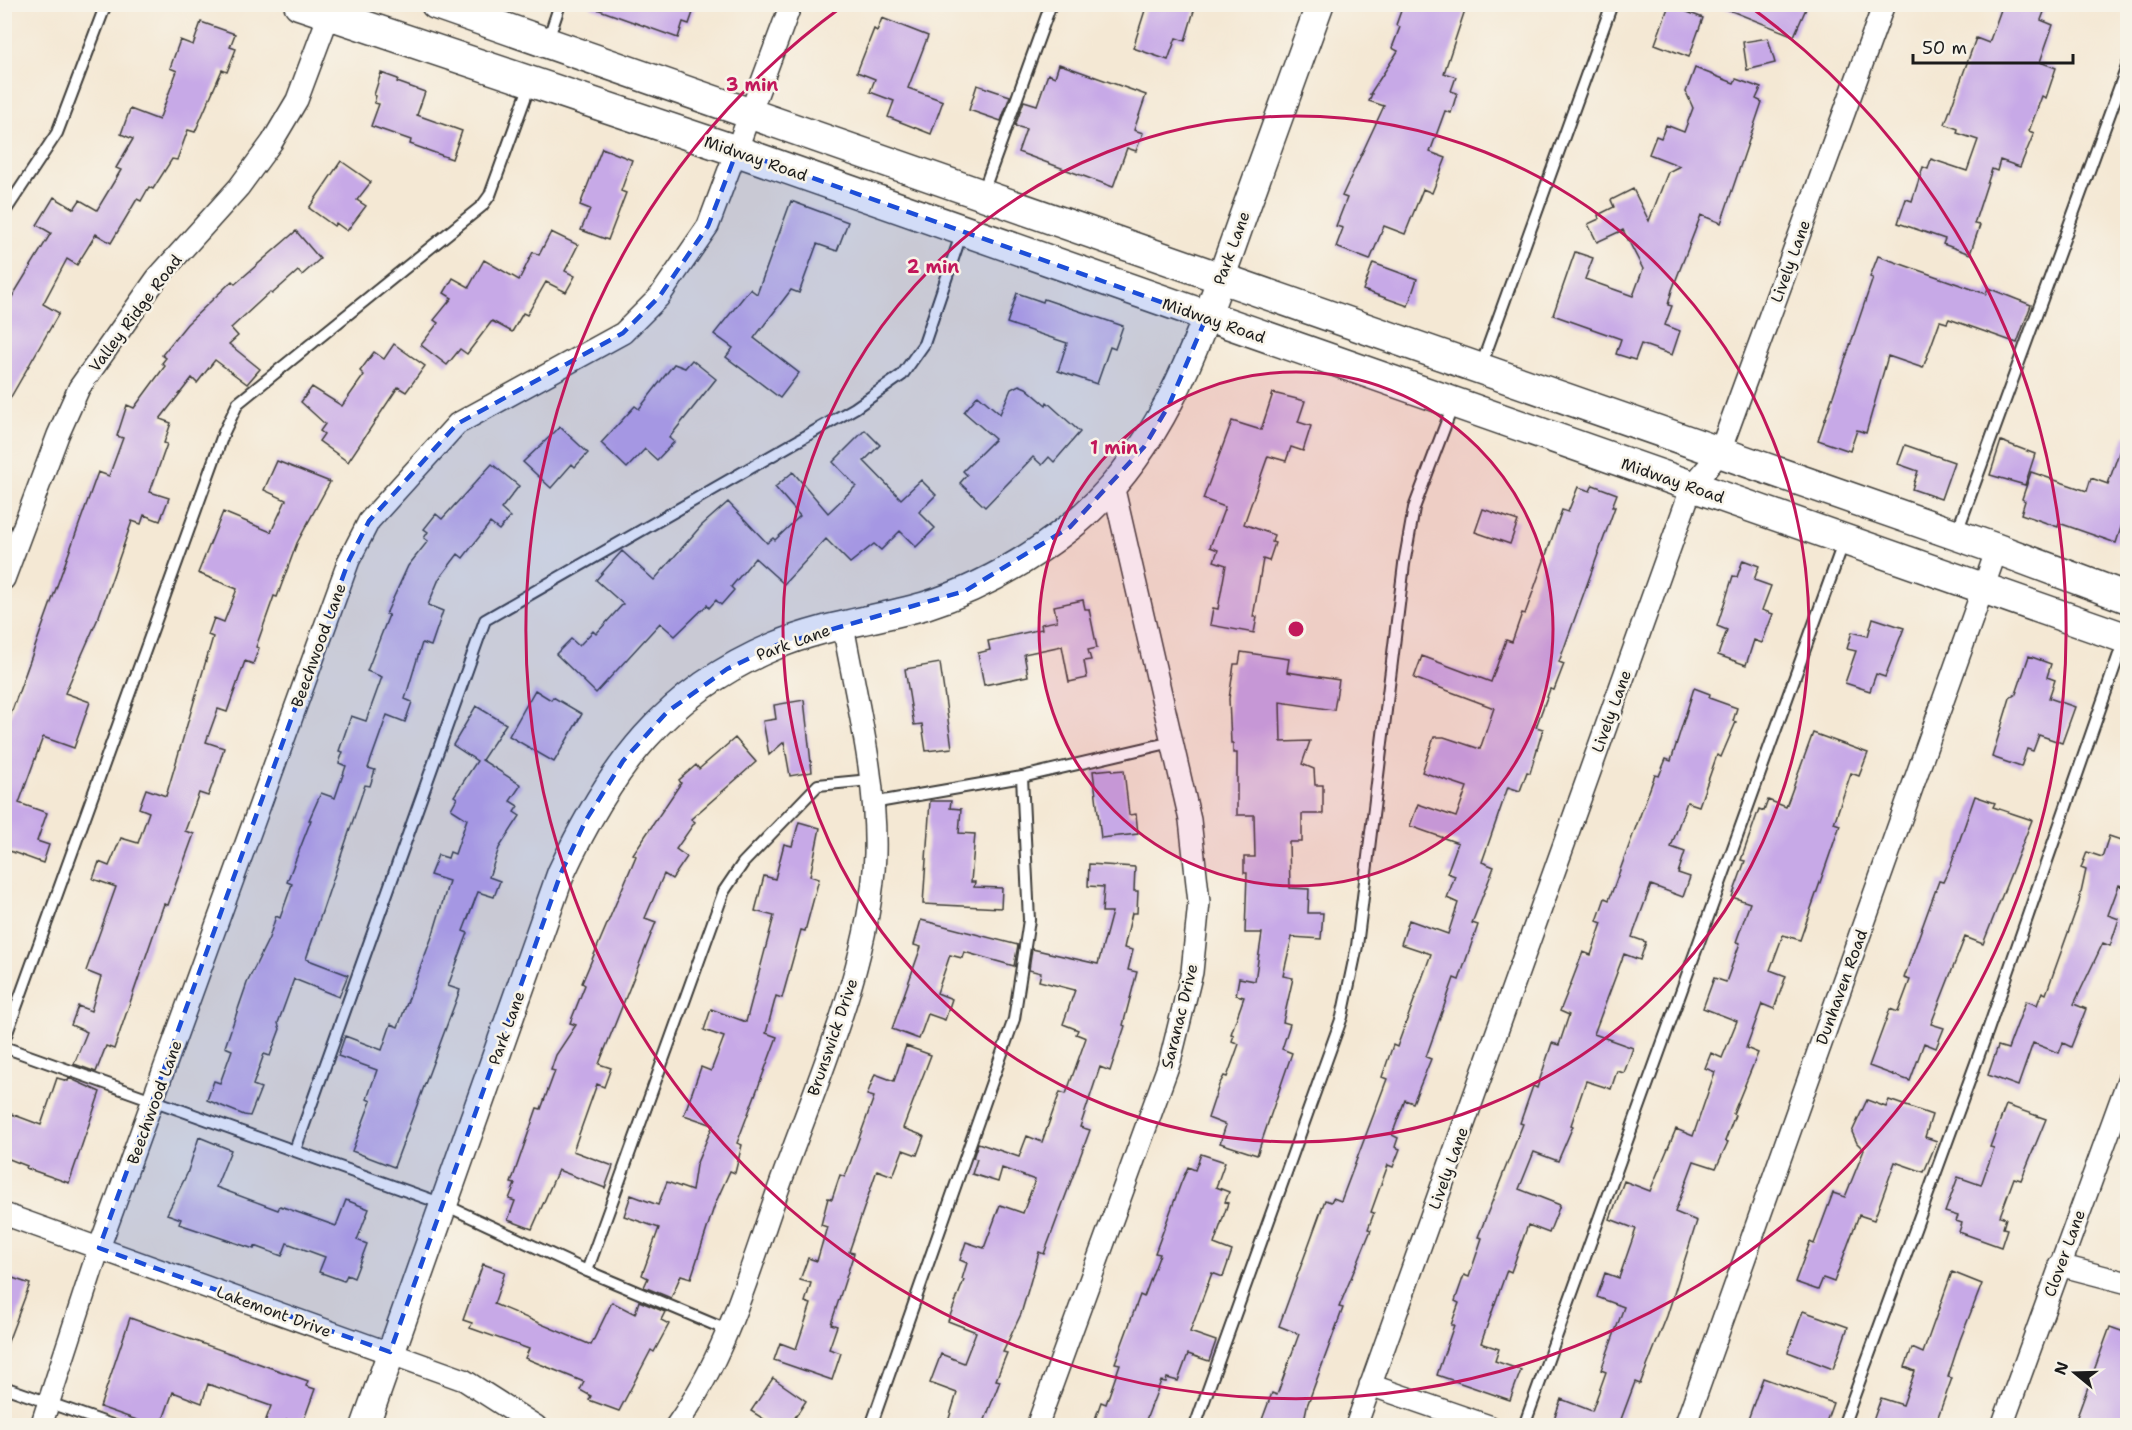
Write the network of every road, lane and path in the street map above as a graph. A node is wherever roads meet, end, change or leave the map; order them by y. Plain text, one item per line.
1 (106, 4) edge
2 (299, 4) edge
3 (436, 4) edge
4 (560, 4) edge
5 (791, 4) edge
6 (1051, 4) edge
7 (1320, 4) edge
8 (1612, 4) edge
9 (1884, 4) edge
10 (331, 10) edge
11 (547, 43) junction
12 (2127, 64) edge
13 (531, 82) junction
14 (751, 114) junction
15 (737, 151) junction
16 (981, 195) junction
17 (4, 213) edge
18 (963, 231) junction
19 (1221, 278) junction
20 (1206, 318) junction
21 (1479, 369) junction
22 (1454, 403) junction
23 (1719, 454) junction
24 (1113, 485) junction
25 (1692, 486) junction
26 (1956, 535) junction
27 (1844, 540) junction
28 (1997, 549) junction
29 (4, 579) edge
30 (1982, 590) junction
31 (2127, 598) edge
32 (843, 624) junction
33 (2126, 639) edge
34 (1172, 742) junction
35 (1022, 777) junction
36 (870, 780) junction
37 (872, 803) junction
38 (4, 1041) edge
39 (4, 1047) edge
40 (2127, 1080) edge
41 (155, 1100) junction
42 (295, 1150) junction
43 (443, 1203) junction
44 (4, 1214) edge
45 (99, 1248) junction
46 (2059, 1265) junction
47 (587, 1271) junction
48 (2127, 1283) edge
49 (727, 1330) junction
50 (390, 1352) junction
51 (1370, 1385) junction
52 (4, 1387) edge
53 (49, 1402) junction
54 (41, 1425) edge
55 (116, 1425) edge
56 (365, 1425) edge
57 (536, 1425) edge
58 (676, 1425) edge
59 (871, 1425) edge
60 (1037, 1425) edge
61 (1195, 1425) edge
62 (1356, 1425) edge
63 (1489, 1425) edge
64 (1524, 1425) edge
65 (1685, 1425) edge
66 (1843, 1425) edge
67 (2001, 1425) edge

1 - 17 lane
2 - 10 main road, Midway Road
3 - 11 main road
4 - 11 lane
5 - 14 street, Beechwood Lane
6 - 16 lane
7 - 19 street, Park Lane
8 - 21 lane
9 - 23 street, Lively Lane
10 - 13 main road, Midway Road
10 - 29 street, Valley Ridge Road
11 - 14 main road
12 - 26 lane
13 - 15 main road, Midway Road
13 - 38 lane
14 - 15 street, Beechwood Lane
14 - 16 main road
15 - 18 main road, Midway Road
15 - 41 street, Beechwood Lane
16 - 19 main road
18 - 20 main road, Midway Road
18 - 42 lane
19 - 20 street, Park Lane
19 - 21 main road
20 - 22 main road, Midway Road
20 - 24 street, Park Lane
21 - 23 main road
22 - 25 main road, Midway Road
22 - 61 lane
23 - 25 street, Lively Lane
23 - 26 main road
24 - 32 street, Park Lane
24 - 34 street, Saranac Drive
25 - 27 main road, Midway Road
25 - 51 street, Lively Lane
26 - 28 main road
27 - 30 main road, Midway Road
27 - 64 lane
28 - 30 street, Dunhaven Road
28 - 31 main road
30 - 33 main road, Midway Road
30 - 65 street, Dunhaven Road
32 - 36 street, Brunswick Drive
32 - 43 street, Park Lane
33 - 66 lane
34 - 35 lane
34 - 60 street, Saranac Drive
35 - 37 lane
35 - 59 lane
36 - 37 street, Brunswick Drive
36 - 47 lane
37 - 49 street, Brunswick Drive
39 - 41 lane
40 - 46 street, Clover Lane
41 - 42 lane
41 - 45 street, Beechwood Lane
42 - 43 lane
43 - 47 lane
43 - 50 street, Park Lane
44 - 45 street, Lakemont Drive
45 - 50 street, Lakemont Drive
45 - 53 street, Beechwood Lane
46 - 48 street
46 - 67 street, Clover Lane
47 - 49 lane
49 - 58 street, Brunswick Drive
50 - 56 street, Park Lane
50 - 57 street, Lakemont Drive
51 - 62 street, Lively Lane
51 - 63 street
52 - 53 lane
53 - 54 street, Beechwood Lane
53 - 55 lane

